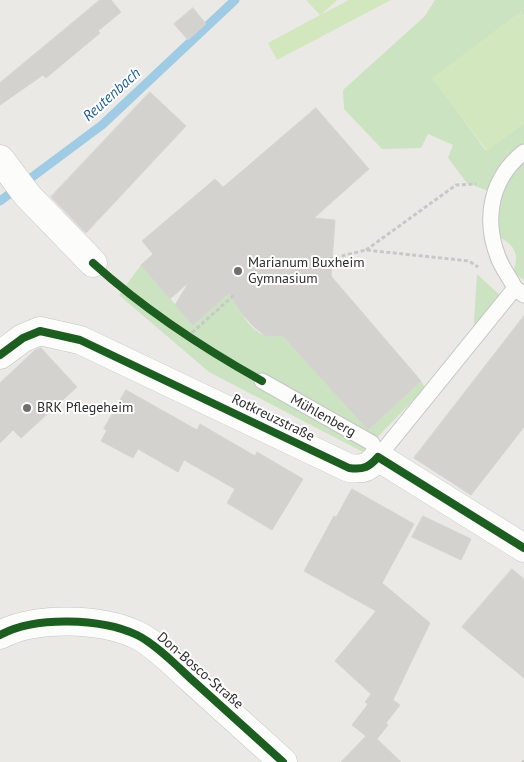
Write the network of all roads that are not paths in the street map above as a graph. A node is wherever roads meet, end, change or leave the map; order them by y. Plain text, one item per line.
1 (524, 152) edge
2 (6, 166) edge
3 (93, 263) dead end
4 (520, 291) edge
5 (0, 355) edge
6 (262, 381) dead end
7 (378, 457) junction
8 (524, 548) edge
9 (0, 635) edge
10 (284, 762) edge

1 - 4 lane
2 - 3 street
4 - 7 lane
5 - 7 street, Rotkreuzstraße
6 - 7 lane, Mühlenberg
7 - 8 street
9 - 10 street, Don-Bosco-Straße

